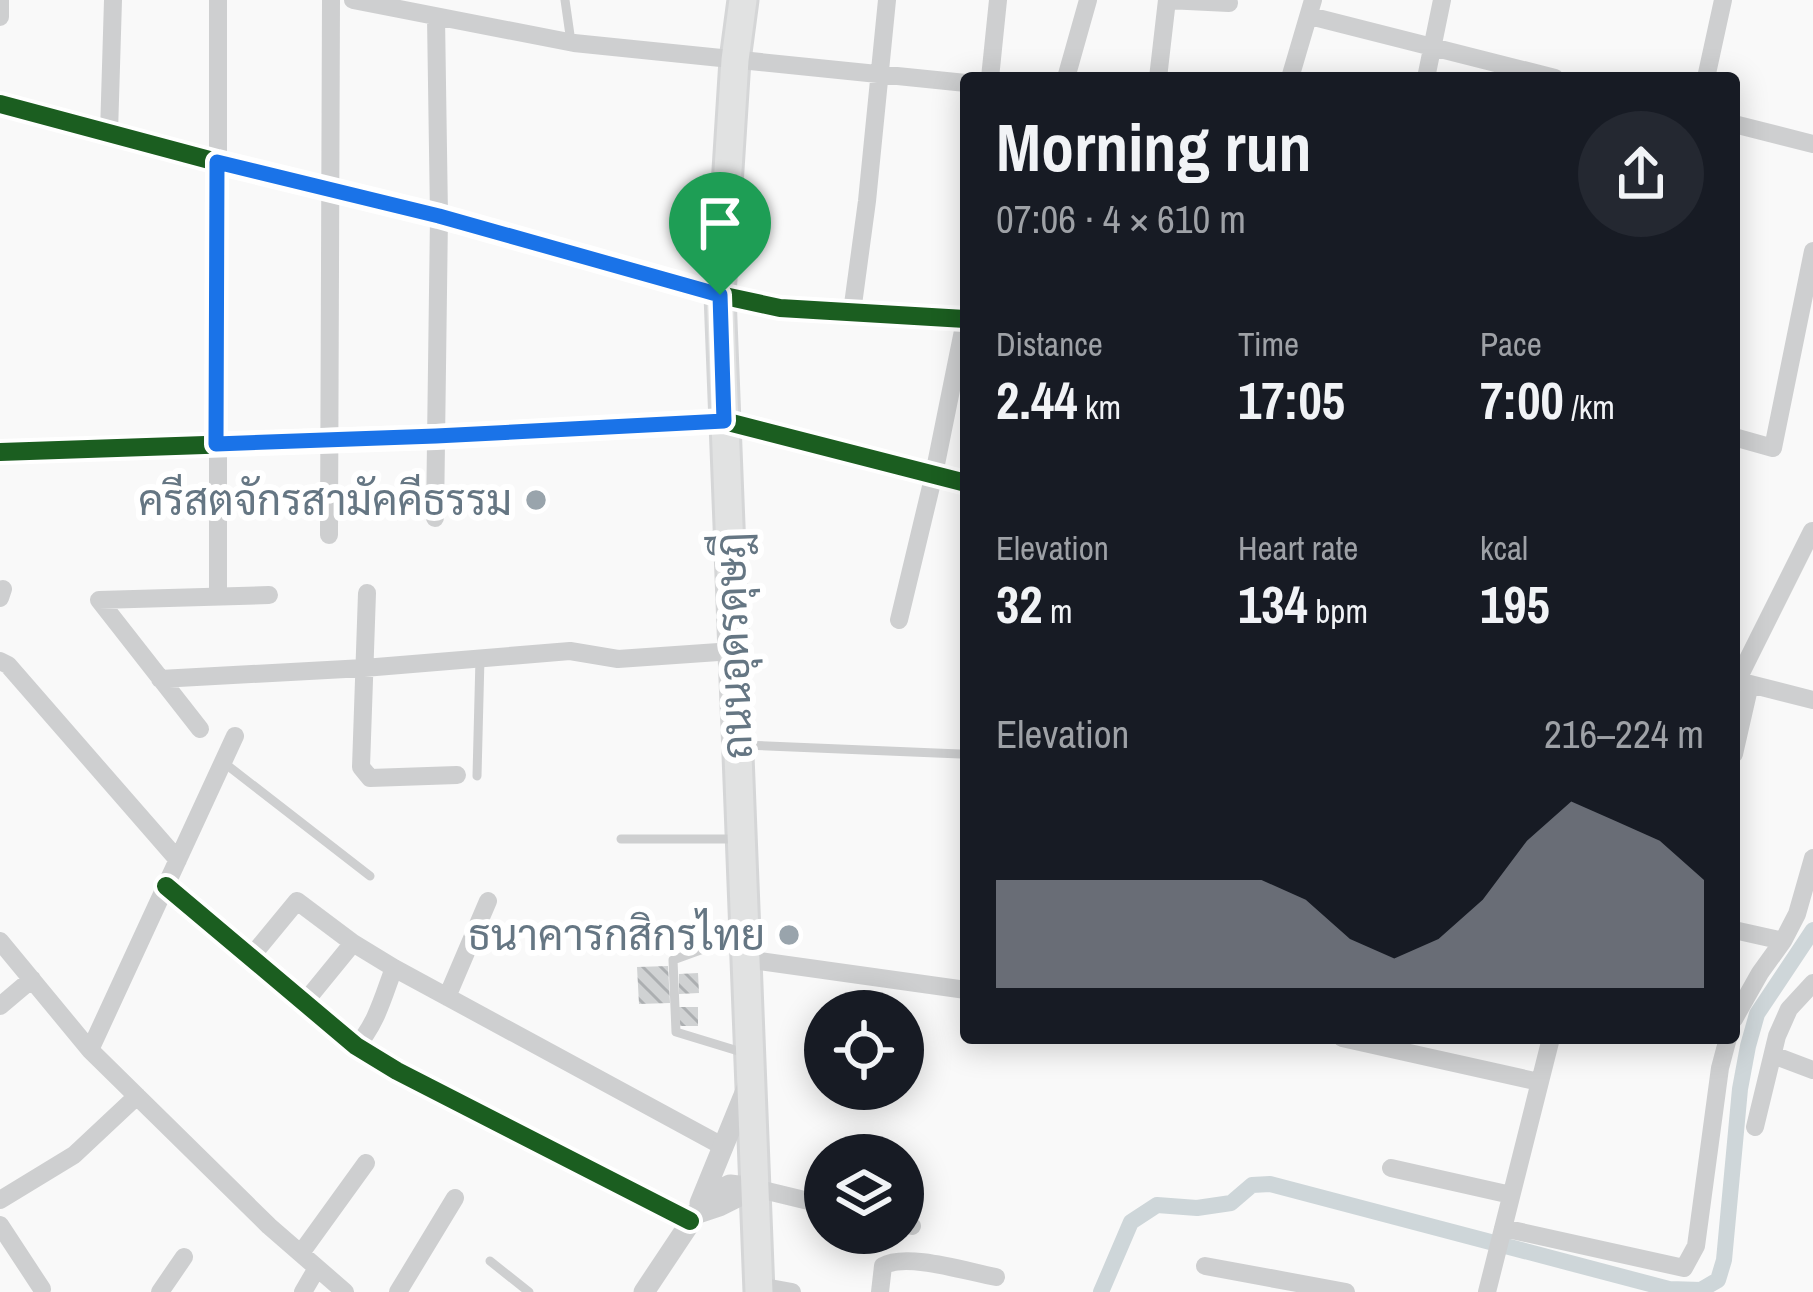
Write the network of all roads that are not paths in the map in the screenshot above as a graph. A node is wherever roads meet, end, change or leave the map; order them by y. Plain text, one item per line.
1 (0, 0) edge
2 (113, 0) edge
3 (218, 0) edge
4 (331, 0) edge
5 (357, 0) edge
6 (565, 0) edge
7 (887, 0) edge
8 (998, 0) edge
9 (1088, 0) edge
10 (1167, 0) edge
11 (1442, 0) edge
12 (1723, 0) edge
13 (738, 3) edge
14 (1229, 3) dead end
15 (1311, 8) edge
16 (0, 17) edge
17 (436, 17) junction
18 (571, 42) junction
19 (1432, 47) junction
20 (735, 60) junction
21 (991, 72) edge
22 (1068, 72) edge
23 (1159, 72) edge
24 (1293, 72) edge
25 (1427, 72) edge
26 (1531, 72) edge
27 (1707, 72) edge
28 (879, 73) junction
29 (960, 82) edge
30 (0, 104) edge
31 (1740, 126) edge
32 (109, 133) junction
33 (1813, 144) edge
34 (217, 162) junction
35 (329, 188) junction
36 (439, 216) junction
37 (1813, 251) edge
38 (720, 295) junction
39 (852, 313) junction
40 (960, 317) edge
41 (960, 346) edge
42 (724, 421) junction
43 (436, 436) junction
44 (1740, 439) edge
45 (329, 440) junction
46 (216, 444) junction
47 (0, 452) edge
48 (934, 474) junction
49 (960, 481) edge
50 (436, 518) dead end
51 (1812, 531) edge
52 (329, 535) dead end
53 (367, 592) dead end
54 (269, 595) dead end
55 (218, 597) junction
56 (899, 620) dead end
57 (733, 651) junction
58 (480, 658) junction
59 (0, 662) edge
60 (364, 668) junction
61 (160, 679) junction
62 (1740, 682) edge
63 (1813, 700) edge
64 (200, 729) dead end
65 (235, 736) dead end
66 (737, 744) junction
67 (960, 754) dead end
68 (223, 762) junction
69 (467, 775) joint
70 (621, 839) dead end
71 (740, 839) junction
72 (1813, 859) edge
73 (178, 860) junction
74 (370, 876) dead end
75 (166, 886) junction
76 (488, 901) dead end
77 (1740, 931) edge
78 (0, 941) edge
79 (1783, 941) junction
80 (353, 943) junction
81 (745, 947) junction
82 (250, 958) junction
83 (394, 968) junction
84 (32, 979) junction
85 (1813, 983) edge
86 (960, 989) edge
87 (448, 997) junction
88 (304, 1003) junction
89 (0, 1006) edge
90 (1740, 1008) edge
91 (1369, 1044) edge
92 (1550, 1044) edge
93 (1726, 1044) edge
94 (356, 1046) junction
95 (90, 1050) junction
96 (1773, 1055) junction
97 (750, 1066) junction
98 (1813, 1070) edge
99 (1540, 1082) junction
100 (137, 1096) junction
101 (1755, 1127) dead end
102 (724, 1147) junction
103 (366, 1163) dead end
104 (1391, 1168) dead end
105 (754, 1189) junction
106 (1511, 1196) junction
107 (454, 1198) dead end
108 (0, 1200) edge
109 (804, 1200) edge
110 (692, 1218) junction
111 (0, 1225) edge
112 (1500, 1239) junction
113 (301, 1253) junction
114 (184, 1257) dead end
115 (490, 1261) dead end
116 (1205, 1265) dead end
117 (317, 1268) junction
118 (996, 1277) dead end
119 (42, 1289) dead end
120 (759, 1289) edge
121 (160, 1292) edge
122 (303, 1292) edge
123 (345, 1292) edge
124 (398, 1292) edge
125 (529, 1292) edge
126 (644, 1292) edge
127 (792, 1292) edge
128 (880, 1292) edge
129 (1346, 1292) edge
130 (1487, 1292) edge

1 - 16 street
2 - 32 street
3 - 34 street
4 - 35 street
5 - 17 street
6 - 18 lane
7 - 28 street
8 - 21 street
9 - 22 street
10 - 14 street
10 - 23 street
11 - 19 street
12 - 27 street
13 - 20 main road, ถนนอุดรดุษฎี
15 - 19 street
15 - 24 street
17 - 18 street
17 - 36 street
18 - 20 street
19 - 25 street
19 - 26 street
20 - 28 street
20 - 38 main road, ถนนอุดรดุษฎี
28 - 29 street
28 - 39 street
30 - 32 street
31 - 33 street
32 - 34 street
34 - 35 street
34 - 46 street
35 - 36 street
35 - 45 street
36 - 38 street
36 - 43 street
37 - 44 street
38 - 39 street
38 - 42 main road, ถนนอุดรดุษฎี
39 - 40 street
41 - 48 street
42 - 43 street
42 - 48 street
42 - 57 main road, ถนนอุดรดุษฎี
43 - 45 street
43 - 50 street
45 - 46 street
45 - 52 street
46 - 47 street
46 - 55 street
48 - 49 street
48 - 56 street
51 - 62 street
53 - 60 street
54 - 55 street
55 - 61 street
57 - 58 street
57 - 66 main road, ถนนอุดรดุษฎี
58 - 60 street
58 - 69 lane
59 - 73 street
60 - 61 street
60 - 69 street
61 - 64 street
62 - 63 street
65 - 68 street
66 - 67 lane
66 - 71 main road, ถนนอุดรดุษฎี
68 - 73 street
68 - 74 lane
70 - 71 lane
71 - 81 main road, ถนนอุดรดุษฎี
72 - 79 street
73 - 75 street
75 - 82 street
75 - 95 street
76 - 87 street
77 - 79 street
78 - 84 street
79 - 90 street
80 - 82 street
80 - 83 street
80 - 88 street
81 - 86 street
81 - 97 main road, ถนนอุดรดุษฎี
81 - 97 lane
82 - 88 street
83 - 87 street
83 - 94 street
84 - 89 street
84 - 95 street
85 - 96 street
87 - 102 street
88 - 94 street
91 - 99 street
92 - 99 street
93 - 112 street
94 - 110 street
95 - 100 street
96 - 98 street
96 - 101 street
97 - 102 street
97 - 105 main road, ถนนอุดรดุษฎี
99 - 106 street
100 - 108 street
100 - 113 street
102 - 110 street
103 - 113 street
104 - 106 street
105 - 109 street
105 - 110 street
105 - 120 main road, ถนนอุดรดุษฎี
106 - 112 street
107 - 124 street
110 - 126 street
111 - 119 street
112 - 130 street
113 - 117 street
114 - 121 street
115 - 125 lane
116 - 129 street
117 - 122 street
117 - 123 street
118 - 128 street
120 - 127 street

